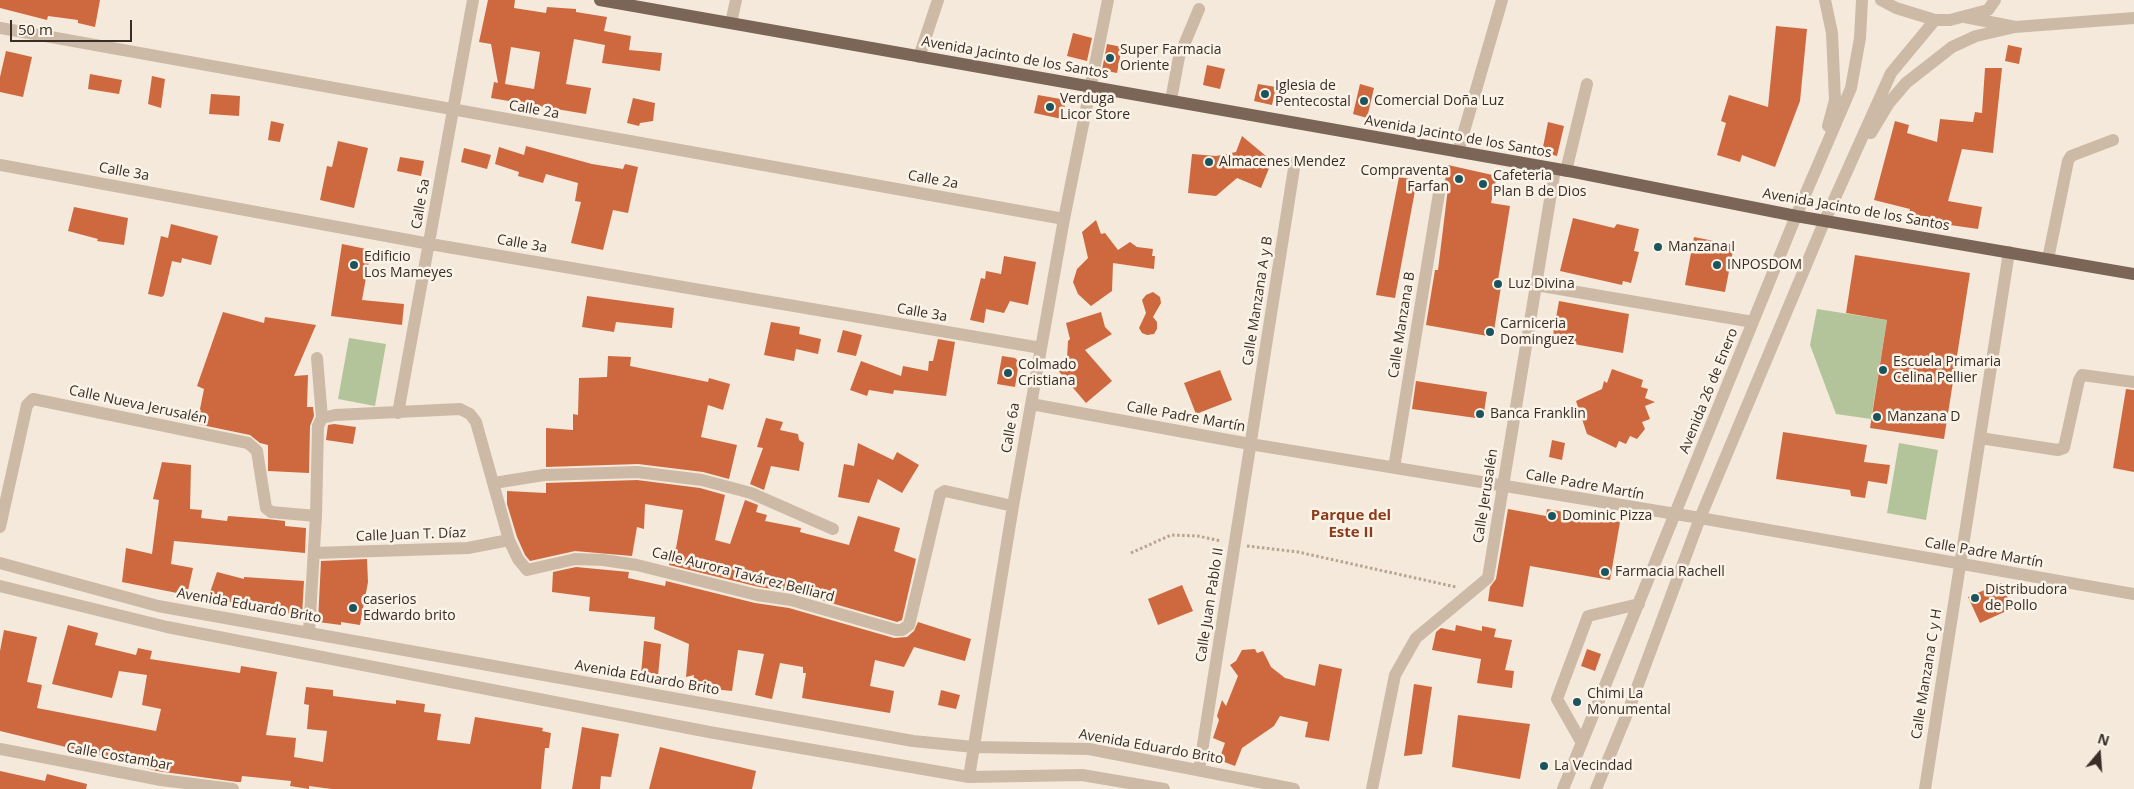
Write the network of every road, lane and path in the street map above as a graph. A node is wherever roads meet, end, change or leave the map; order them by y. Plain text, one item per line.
1 (472, 0) edge
2 (600, 0) edge
3 (736, 0) edge
4 (938, 0) edge
5 (1108, 0) edge
6 (1502, 0) edge
7 (1825, 0) edge
8 (1862, 0) edge
9 (1881, 0) edge
10 (1995, 0) edge
11 (1199, 9) dead end
12 (1965, 17) junction
13 (2134, 18) edge
14 (1935, 20) junction
15 (731, 23) junction
16 (2014, 27) junction
17 (0, 28) edge
18 (919, 56) junction
19 (1587, 84) dead end
20 (1091, 85) junction
21 (1171, 100) junction
22 (453, 110) junction
23 (2113, 140) dead end
24 (1458, 152) junction
25 (1295, 162) dead end
26 (1852, 163) junction
27 (0, 165) edge
28 (1817, 166) junction
29 (1560, 170) junction
30 (1440, 188) dead end
31 (1796, 216) junction
32 (1064, 219) junction
33 (1825, 220) junction
34 (430, 244) junction
35 (2009, 252) junction
36 (2048, 259) junction
37 (2134, 274) edge
38 (1536, 285) junction
39 (1753, 322) junction
40 (1041, 348) junction
41 (317, 358) dead end
42 (2134, 382) edge
43 (1031, 404) junction
44 (398, 413) junction
45 (322, 418) junction
46 (1980, 438) junction
47 (1250, 444) junction
48 (1394, 468) junction
49 (494, 483) junction
50 (1502, 487) junction
51 (1013, 506) junction
52 (316, 516) junction
53 (1675, 516) junction
54 (1700, 518) junction
55 (0, 527) edge
56 (833, 529) dead end
57 (509, 540) junction
58 (1234, 545) junction
59 (314, 553) junction
60 (1131, 553) dead end
61 (0, 563) edge
62 (1960, 564) junction
63 (0, 586) edge
64 (1473, 590) junction
65 (2134, 594) edge
66 (1639, 604) junction
67 (310, 632) junction
68 (1582, 743) junction
69 (974, 747) junction
70 (0, 749) edge
71 (1199, 770) junction
72 (969, 778) junction
73 (160, 784) edge
74 (233, 789) edge
75 (1164, 789) edge
76 (1294, 789) edge
77 (1372, 789) edge
78 (1563, 789) edge
79 (1596, 789) edge
80 (1925, 789) edge

1 - 22 street, Calle 5a
2 - 15 main road, Avenida Jacinto de los Santos
3 - 15 street
4 - 18 street
5 - 20 street, Calle 6a
6 - 24 street
7 - 28 street
8 - 28 street, Avenida 26 de Enero
9 - 14 street
10 - 12 street
11 - 21 street
12 - 14 street
12 - 16 street
13 - 16 street
14 - 26 street
15 - 18 main road, Avenida Jacinto de los Santos
16 - 26 street
17 - 22 street, Calle 2a
18 - 20 main road, Avenida Jacinto de los Santos
19 - 29 street, Calle Jerusalén
20 - 21 main road, Avenida Jacinto de los Santos
20 - 32 street, Calle 6a
21 - 24 main road, Avenida Jacinto de los Santos
22 - 32 street, Calle 2a
22 - 34 street, Calle 5a
23 - 36 street
24 - 29 main road, Avenida Jacinto de los Santos
25 - 47 street, Calle Manzana A y B
26 - 33 street
27 - 34 street, Calle 3a
28 - 31 street, Avenida 26 de Enero
29 - 31 main road, Avenida Jacinto de los Santos
29 - 38 street, Calle Jerusalén
30 - 48 street, Calle Manzana B
31 - 33 main road, Avenida Jacinto de los Santos
31 - 39 street, Avenida 26 de Enero
32 - 40 street, Calle 6a
33 - 35 main road, Avenida Jacinto de los Santos
33 - 54 street
34 - 40 street, Calle 3a
34 - 44 street, Calle 5a
35 - 36 main road, Avenida Jacinto de los Santos
35 - 46 street, Calle Manzana C y H
36 - 37 main road, Avenida Jacinto de los Santos
38 - 39 street
38 - 50 street, Calle Jerusalén
39 - 53 street, Avenida 26 de Enero
40 - 43 street, Calle 6a
41 - 45 street
42 - 46 street
43 - 47 street, Calle Padre Martín
43 - 51 street, Calle 6a
44 - 45 street
44 - 49 street, Calle Aurora Tavárez Belliard
45 - 52 street
46 - 62 street, Calle Manzana C y H
47 - 48 street, Calle Padre Martín
47 - 58 street, Calle Juan Pablo II
48 - 50 street, Calle Padre Martín
49 - 56 street
49 - 57 street, Calle Aurora Tavárez Belliard
50 - 53 street, Calle Padre Martín
50 - 64 street, Calle Jerusalén
51 - 57 street, Calle Aurora Tavárez Belliard
51 - 69 street, Calle 6a
52 - 55 street, Calle Nueva Jerusalén
52 - 59 street
53 - 54 street, Calle Padre Martín
53 - 66 street, Avenida 26 de Enero
54 - 62 street, Calle Padre Martín
54 - 79 street
57 - 59 street, Calle Juan T. Díaz
58 - 60 path
58 - 64 path
58 - 71 street, Calle Juan Pablo II
59 - 67 street
61 - 67 street, Avenida Eduardo Brito
62 - 65 street, Calle Padre Martín
62 - 80 street, Calle Manzana C y H
63 - 72 street
64 - 77 street, Calle Jerusalén
66 - 68 street, Avenida 26 de Enero
66 - 68 street
67 - 69 street, Avenida Eduardo Brito
68 - 78 street, Avenida 26 de Enero
69 - 71 street, Avenida Eduardo Brito
69 - 72 street, Calle 6a
70 - 73 street, Calle Costambar
71 - 76 street, Avenida Eduardo Brito
72 - 75 street
73 - 74 street, Calle Costambar

